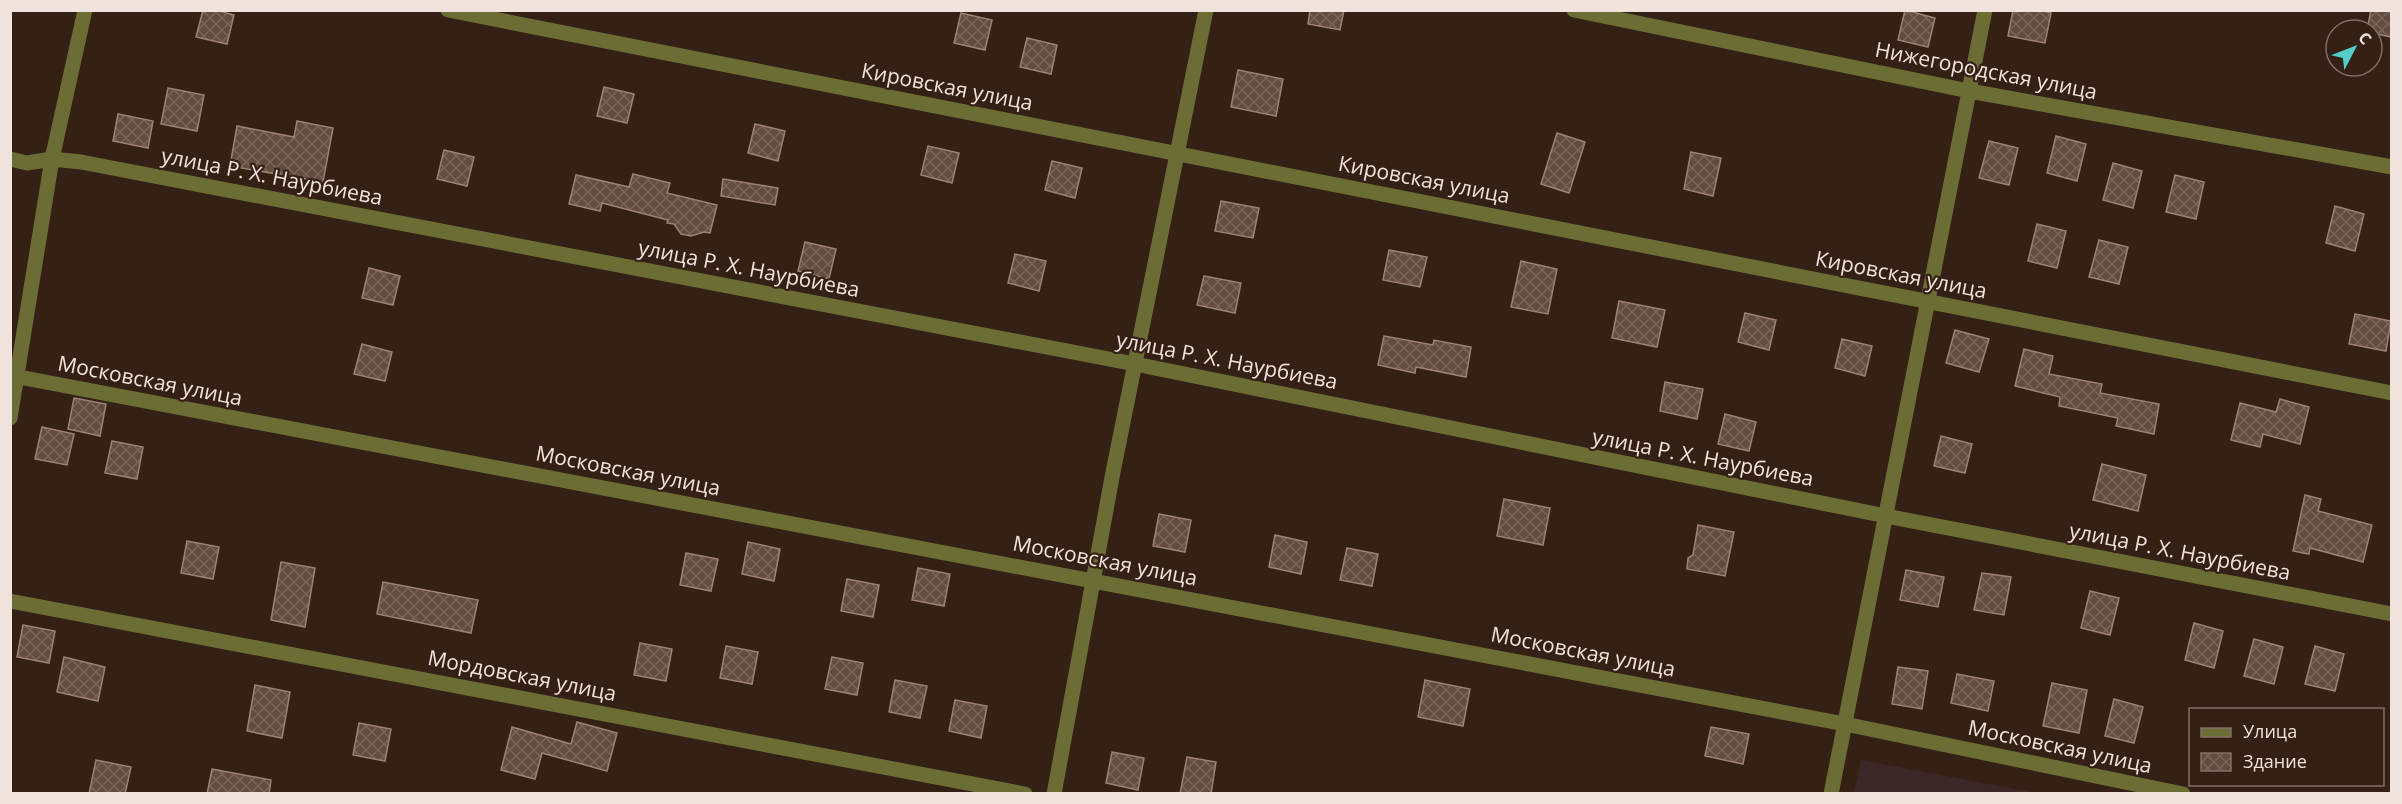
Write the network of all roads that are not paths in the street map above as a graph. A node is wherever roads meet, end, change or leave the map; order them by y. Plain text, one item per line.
1 (85, 10) edge
2 (448, 10) edge
3 (1206, 10) edge
4 (1574, 10) edge
5 (1984, 10) edge
6 (1969, 91) junction
7 (1177, 153) junction
8 (10, 159) edge
9 (52, 159) junction
10 (2391, 167) edge
11 (1928, 302) junction
12 (1135, 364) junction
13 (18, 377) junction
14 (2391, 393) edge
15 (12, 399) edge
16 (10, 418) edge
17 (1886, 516) junction
18 (1094, 580) junction
19 (10, 601) edge
20 (2391, 614) edge
21 (1845, 724) junction
22 (1025, 794) edge
23 (1054, 794) edge
24 (1831, 794) edge
25 (2183, 794) edge

1 - 9 street
2 - 7 street, Кировская улица
3 - 7 street
4 - 6 street, Нижегородская улица
5 - 6 street
6 - 10 street, Нижегородская улица
6 - 11 street
7 - 11 street, Кировская улица
7 - 12 street
8 - 9 street, улица Р. Х. Наурбиева
9 - 12 street, улица Р. Х. Наурбиева
9 - 13 street
11 - 14 street, Кировская улица
11 - 17 street
12 - 17 street, улица Р. Х. Наурбиева
12 - 18 street
13 - 15 street
13 - 18 street, Московская улица
15 - 16 street
17 - 20 street, улица Р. Х. Наурбиева
17 - 21 street
18 - 21 street, Московская улица
18 - 23 street
19 - 22 street, Мордовская улица
21 - 24 street
21 - 25 street, Московская улица

